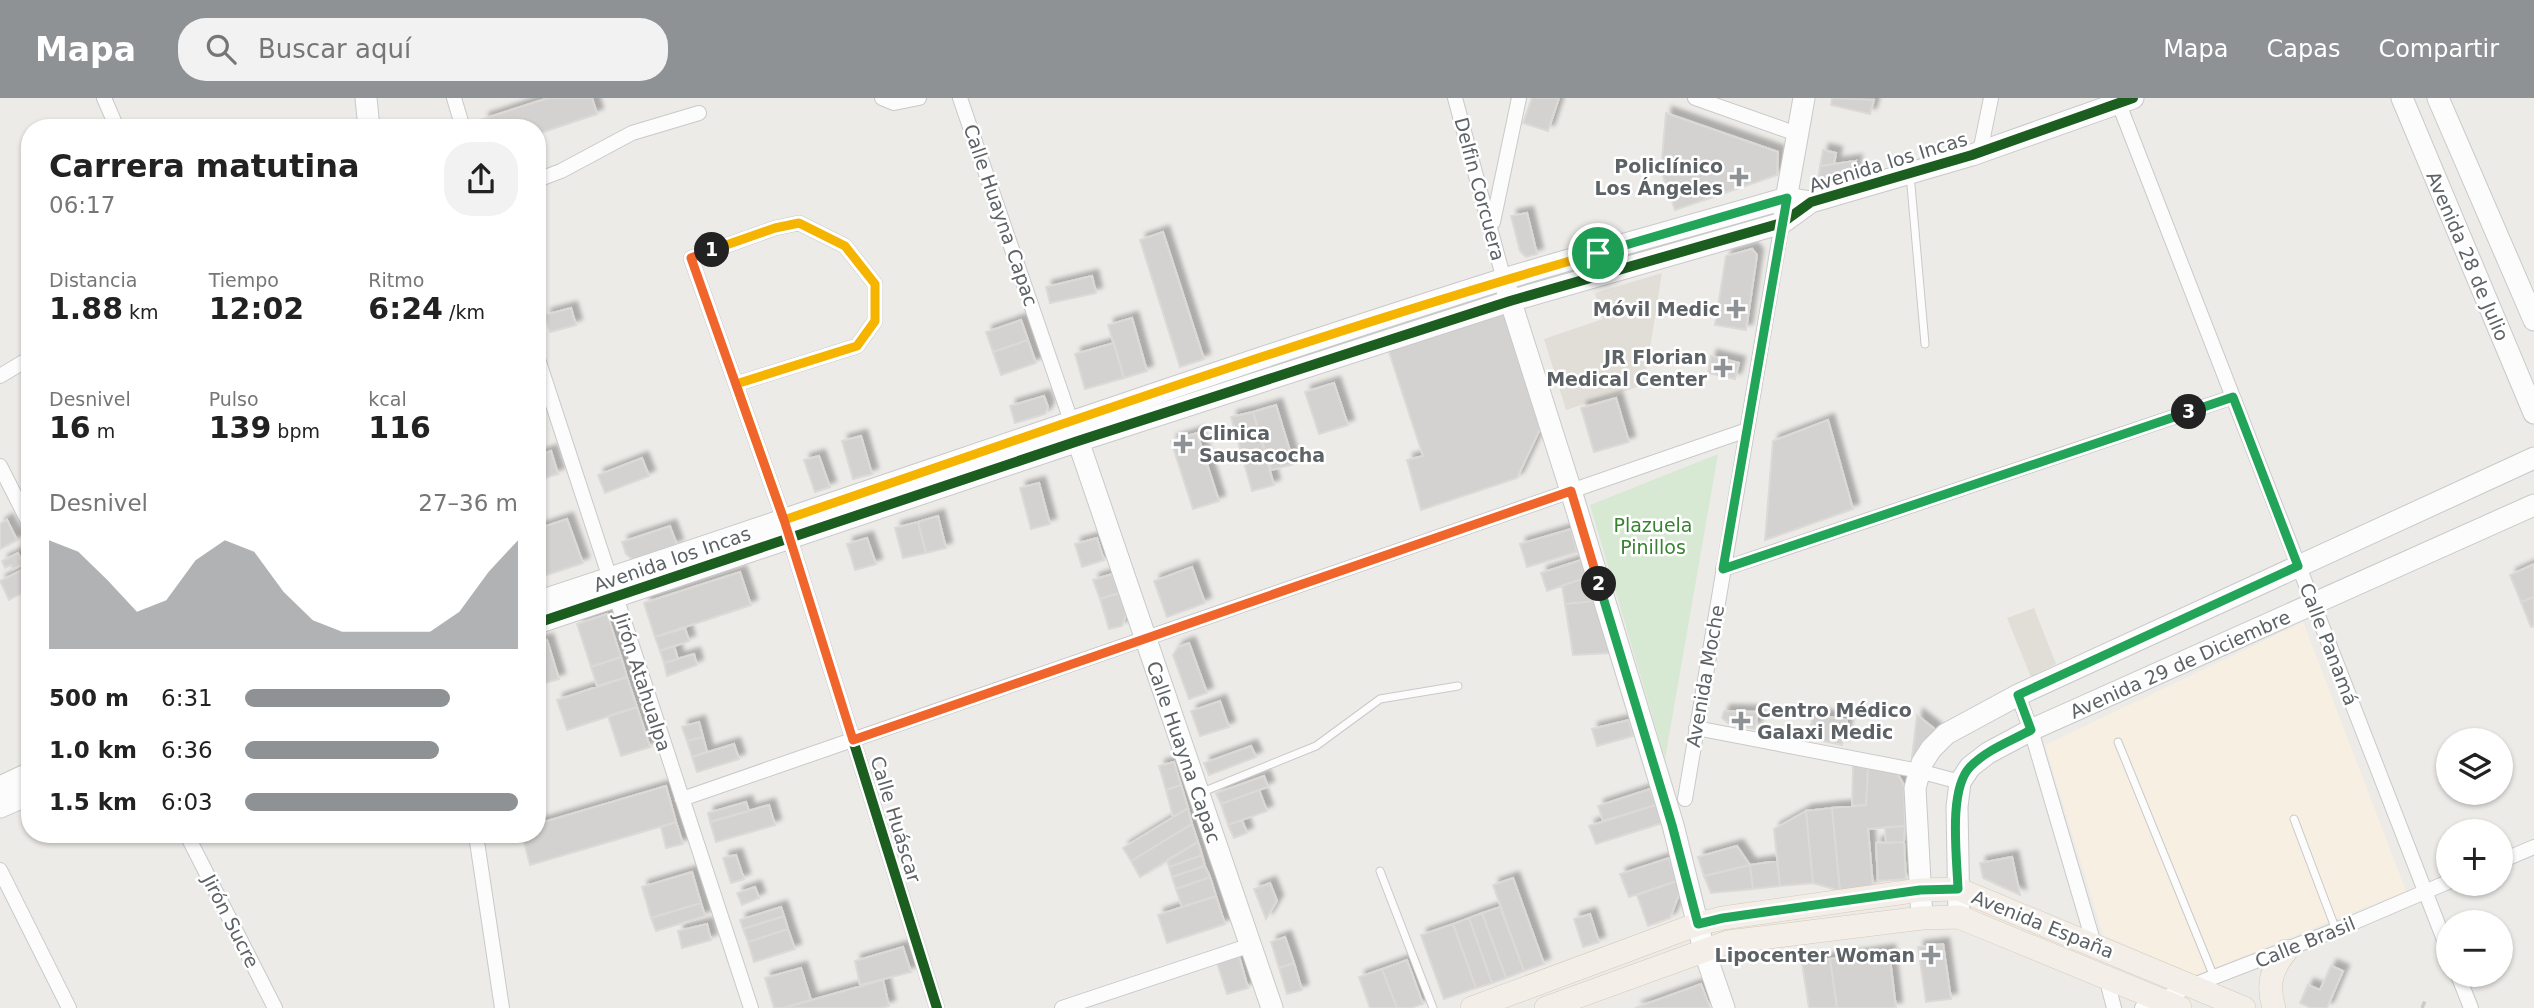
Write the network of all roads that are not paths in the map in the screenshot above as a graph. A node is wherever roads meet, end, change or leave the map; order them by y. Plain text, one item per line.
1 (104, 98) edge
2 (366, 98) edge
3 (454, 98) edge
4 (883, 98) edge
5 (919, 98) edge
6 (960, 98) edge
7 (1455, 98) edge
8 (1519, 98) edge
9 (1695, 98) edge
10 (1804, 98) edge
11 (1991, 98) edge
12 (2402, 98) edge
13 (2438, 98) edge
14 (2126, 101) edge
15 (699, 113) dead end
16 (113, 119) edge
17 (368, 119) edge
18 (460, 119) edge
19 (1797, 134) junction
20 (1980, 152) junction
21 (1910, 173) junction
22 (546, 177) edge
23 (1787, 198) junction
24 (1811, 202) junction
25 (1782, 223) junction
26 (1492, 227) junction
27 (1504, 280) junction
28 (1510, 301) junction
29 (2534, 320) edge
30 (1925, 344) dead end
31 (21, 363) edge
32 (0, 376) edge
33 (546, 384) edge
34 (736, 384) junction
35 (2233, 397) junction
36 (2534, 413) edge
37 (1071, 421) junction
38 (1747, 430) junction
39 (1078, 441) junction
40 (2534, 458) edge
41 (0, 466) edge
42 (1571, 491) junction
43 (2534, 505) edge
44 (21, 507) edge
45 (787, 529) junction
46 (2298, 566) junction
47 (1723, 569) junction
48 (612, 588) junction
49 (546, 600) edge
50 (2314, 604) junction
51 (546, 620) edge
52 (1146, 638) junction
53 (1458, 686) dead end
54 (2018, 695) junction
55 (1696, 729) junction
56 (2031, 730) junction
57 (853, 740) junction
58 (2118, 742) dead end
59 (1919, 771) junction
60 (21, 777) edge
61 (1960, 782) junction
62 (0, 787) edge
63 (1199, 793) junction
64 (21, 798) edge
65 (682, 799) junction
66 (1685, 799) dead end
67 (0, 807) edge
68 (2294, 819) dead end
69 (191, 843) edge
70 (477, 843) edge
71 (2534, 847) edge
72 (2513, 856) edge
73 (0, 870) edge
74 (1380, 871) dead end
75 (2436, 887) edge
76 (1958, 889) junction
77 (1920, 890) junction
78 (2425, 892) junction
79 (1959, 917) junction
80 (1922, 918) junction
81 (2436, 920) edge
82 (1698, 924) junction
83 (2336, 930) junction
84 (2094, 944) junction
85 (1251, 945) junction
86 (1704, 950) junction
87 (2286, 951) junction
88 (2106, 977) junction
89 (2214, 978) junction
90 (2191, 986) junction
91 (2463, 987) edge
92 (2161, 1005) edge
93 (69, 1008) edge
94 (275, 1008) edge
95 (502, 1008) edge
96 (751, 1008) edge
97 (937, 1008) edge
98 (1062, 1008) edge
99 (1272, 1008) edge
100 (1433, 1008) edge
101 (1472, 1008) edge
102 (1546, 1008) edge
103 (1724, 1008) edge
104 (2114, 1008) edge
105 (2244, 1008) edge
106 (2274, 1008) edge
107 (2471, 1008) edge

1 - 16 street
2 - 17 street
3 - 18 street
4 - 5 street
6 - 37 street, Calle Huayna Capac
7 - 26 street, Delfin Corcuera
8 - 26 street
9 - 19 street
10 - 19 street, Avenida Moche
11 - 20 street
12 - 36 street, Avenida 28 de Julio
13 - 29 street, Avenida 28 de Julio
14 - 20 street, Avenida los Incas
14 - 35 street, Calle Panamá
15 - 22 street
19 - 23 street, Avenida Moche
20 - 21 street, Avenida los Incas
21 - 24 street, Avenida los Incas
21 - 30 lane
23 - 24 street, Avenida los Incas
23 - 25 street, Avenida Moche
23 - 27 street, Avenida los Incas
24 - 25 street, Avenida los Incas
25 - 28 street, Avenida los Incas
25 - 38 street, Avenida Moche
26 - 27 street, Delfin Corcuera
27 - 28 street
27 - 37 street, Avenida los Incas
28 - 39 street, Avenida los Incas
28 - 42 street
31 - 32 street
33 - 48 street, Jirón Atahualpa
34 - 34 street, Calle Huáscar
34 - 45 street, Calle Huáscar
35 - 46 street, Calle Panamá
35 - 47 street
37 - 39 street, Calle Huayna Capac
37 - 45 street, Avenida los Incas
38 - 42 street
38 - 47 street, Avenida Moche
39 - 45 street, Avenida los Incas
39 - 52 street, Calle Huayna Capac
40 - 46 street, Avenida 29 de Diciembre
41 - 44 street
42 - 52 street
42 - 82 street
43 - 50 street, Avenida 29 de Diciembre
45 - 48 street, Avenida los Incas
45 - 57 street, Calle Huáscar
46 - 50 street, Calle Panamá
46 - 54 street, Avenida 29 de Diciembre
47 - 55 street, Avenida Moche
48 - 49 street, Avenida los Incas
48 - 51 street, Avenida los Incas
48 - 65 street, Jirón Atahualpa
50 - 56 street, Avenida 29 de Diciembre
50 - 78 street, Calle Panamá
52 - 57 street
52 - 63 street, Calle Huayna Capac
53 - 63 lane
54 - 56 street
54 - 59 street, Avenida 29 de Diciembre
55 - 59 street
55 - 66 street, Avenida Moche
56 - 61 street, Avenida 29 de Diciembre
56 - 84 street
57 - 65 street
57 - 97 street, Calle Huáscar
58 - 89 lane
59 - 61 street
59 - 77 street, Avenida 29 de Diciembre
60 - 62 street
61 - 76 street
63 - 85 street, Calle Huayna Capac
64 - 67 street
65 - 96 street, Jirón Atahualpa
68 - 83 lane
69 - 94 street, Jirón Sucre
70 - 95 street
71 - 72 street
73 - 93 street
74 - 100 lane
75 - 78 street, Calle Brasil
76 - 77 main road, Avenida España
76 - 79 street
76 - 84 main road, Avenida España
77 - 80 street, Avenida 29 de Diciembre
77 - 82 main road, Avenida España
78 - 81 street, Calle Panamá
78 - 83 street, Calle Brasil
79 - 80 main road, Avenida España
79 - 88 main road, Avenida España
80 - 86 main road, Avenida España
82 - 86 street
82 - 101 main road, Avenida España
83 - 87 street, Calle Brasil
84 - 90 main road, Avenida España
85 - 98 street
85 - 99 street, Calle Huayna Capac
86 - 102 main road, Avenida España
86 - 103 street
87 - 89 street, Calle Brasil
87 - 106 main road
88 - 92 main road, Avenida España
88 - 104 street
89 - 90 street, Calle Brasil
90 - 92 street, Calle Brasil
90 - 105 main road, Avenida España
91 - 107 street

